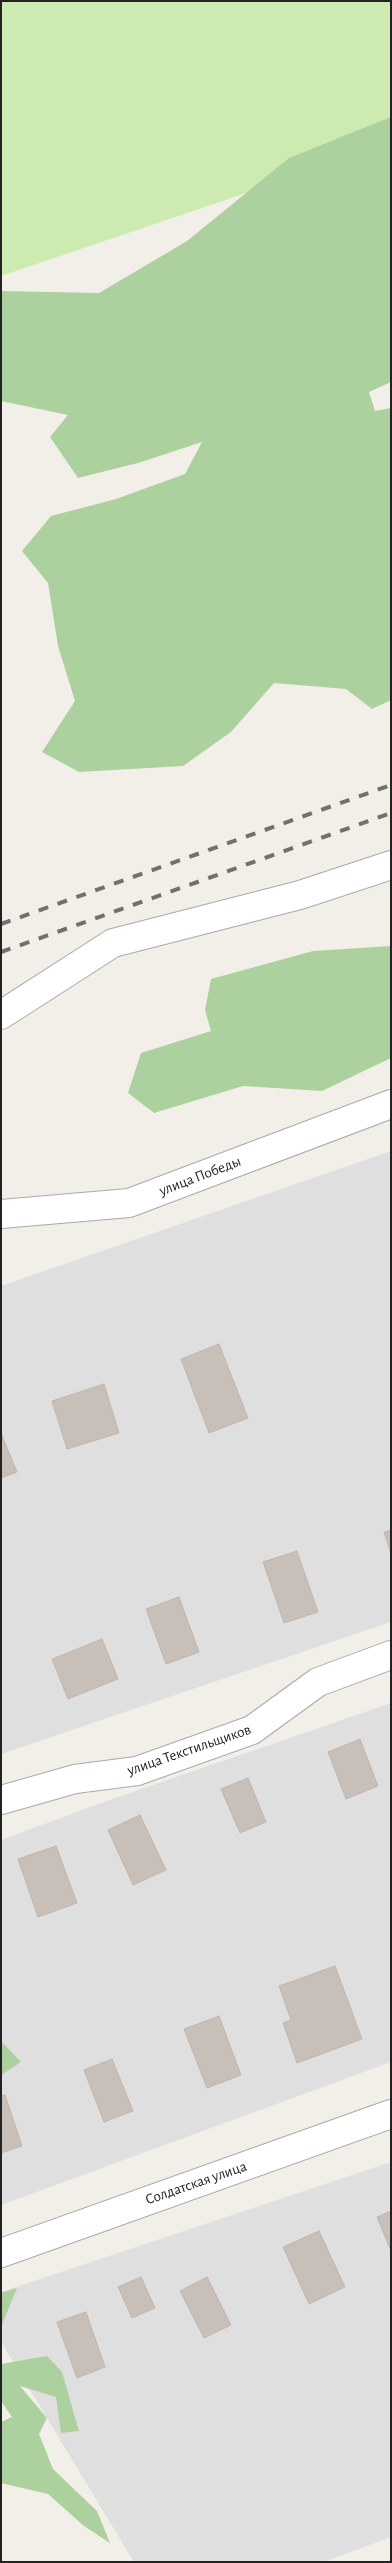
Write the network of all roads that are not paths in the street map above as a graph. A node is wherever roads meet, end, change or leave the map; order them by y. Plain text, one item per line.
1 (391, 864) edge
2 (1, 1015) edge
3 (391, 1104) edge
4 (1, 1214) edge
5 (391, 1655) edge
6 (1, 1800) edge
7 (391, 2114) edge
8 (1, 2253) edge

1 - 2 street
3 - 4 street, улица Победы
5 - 6 street, улица Текстильщиков
7 - 8 street, Солдатская улица

